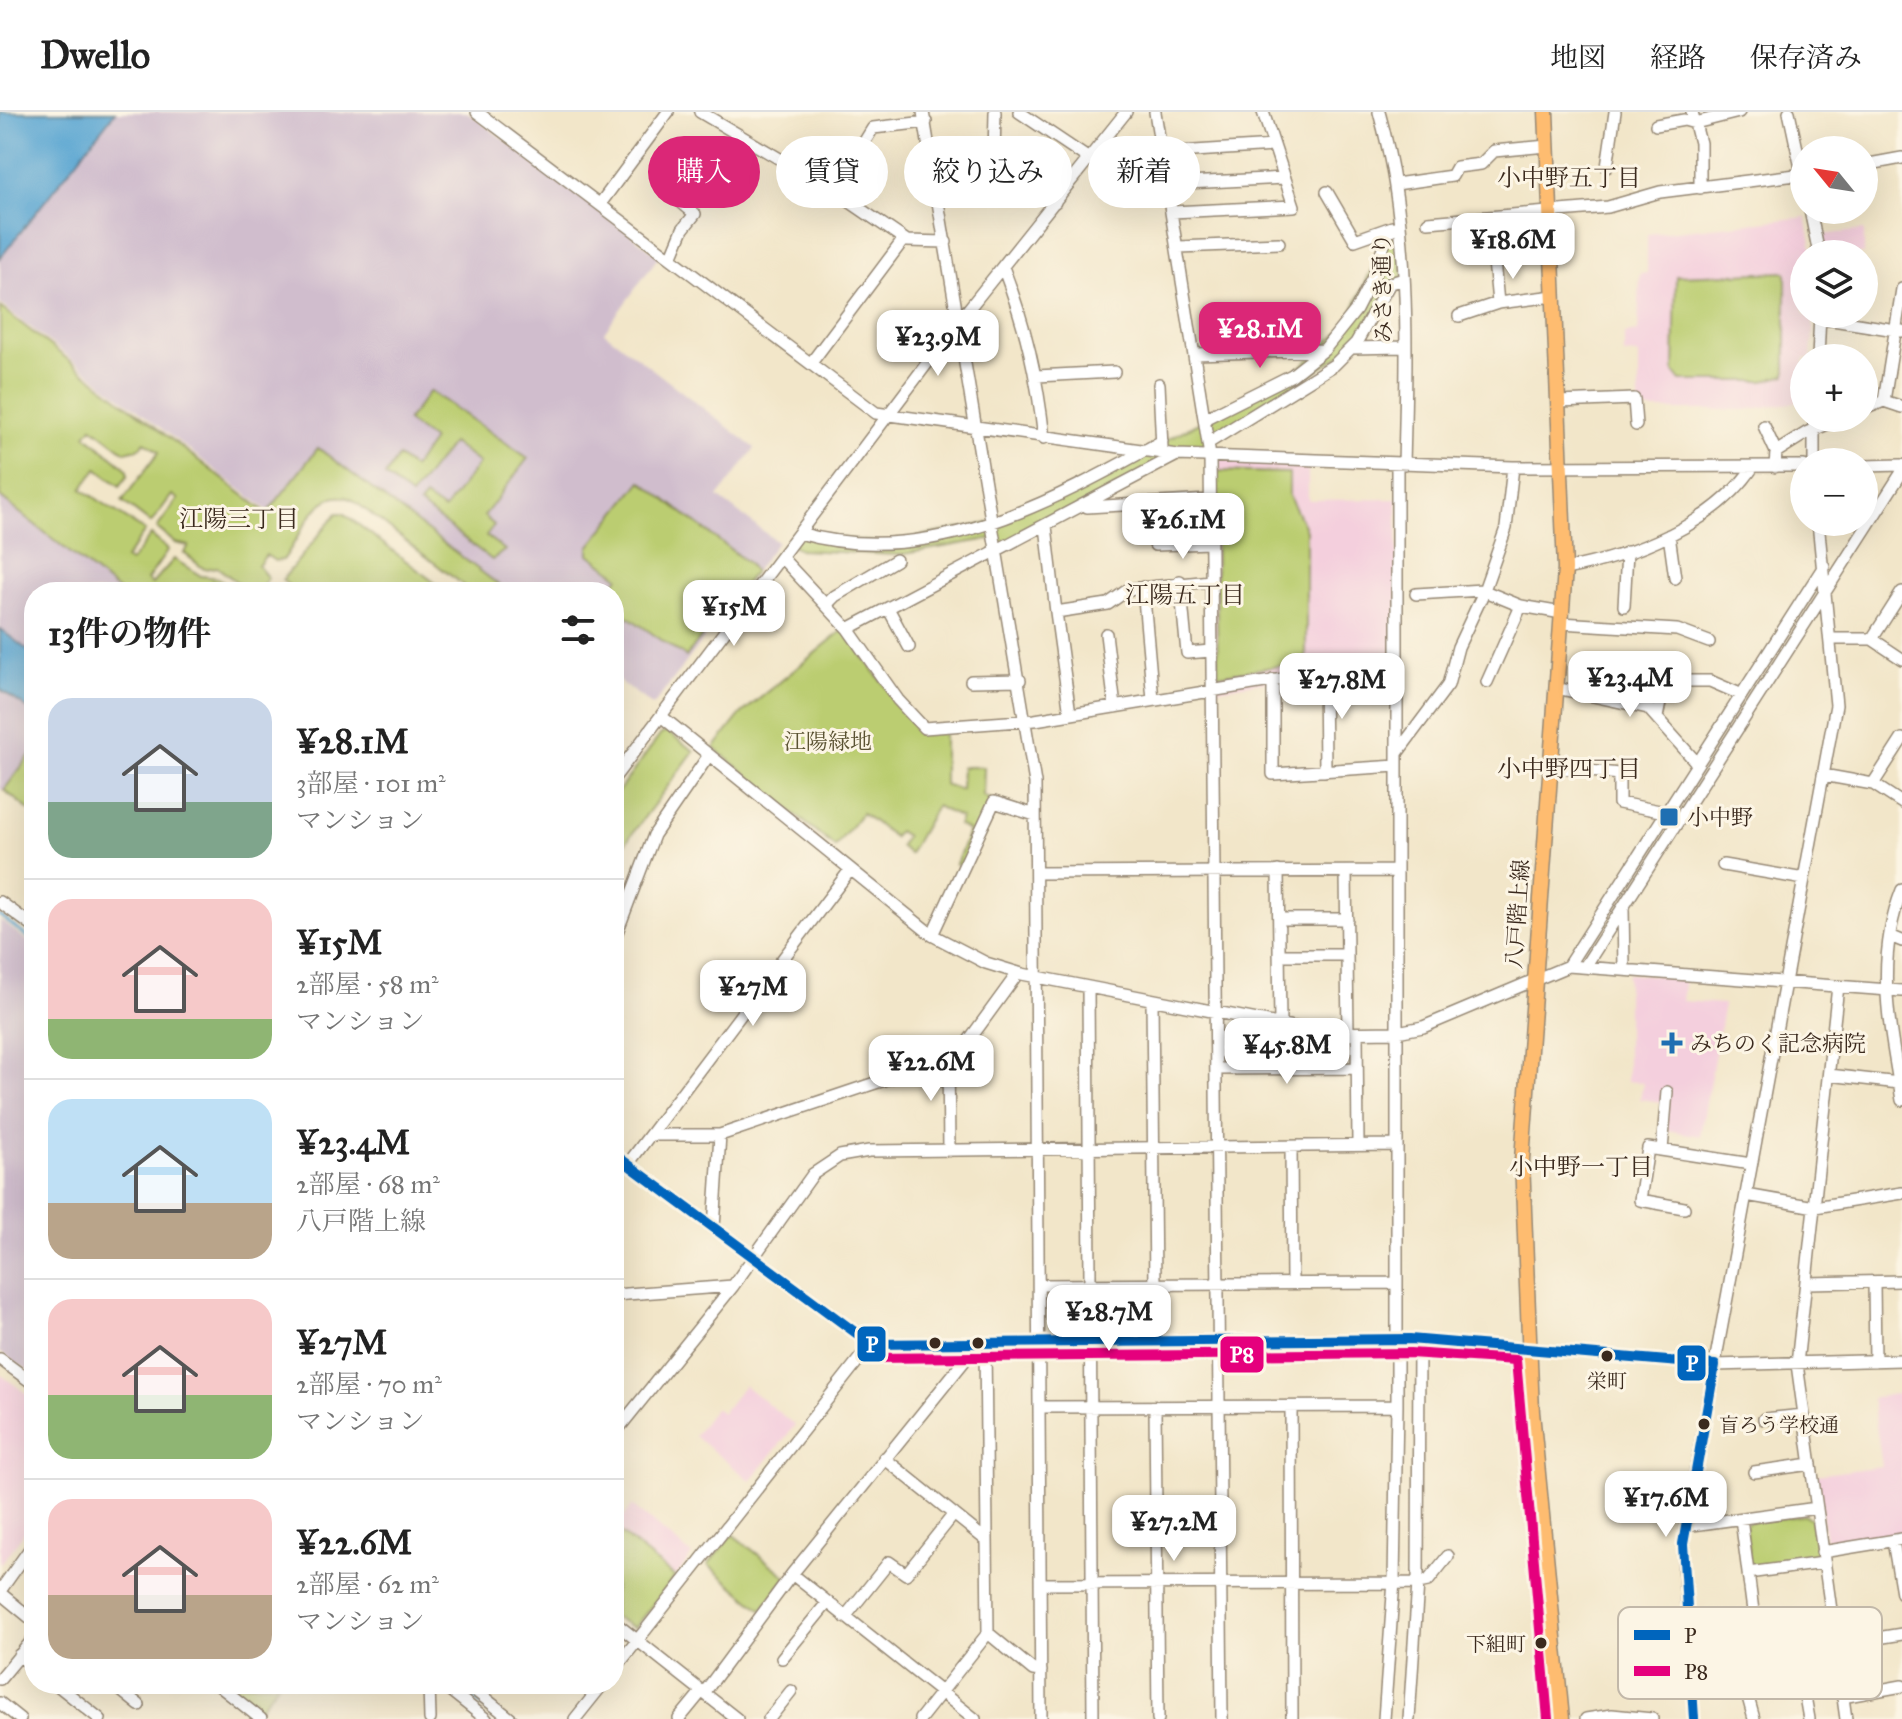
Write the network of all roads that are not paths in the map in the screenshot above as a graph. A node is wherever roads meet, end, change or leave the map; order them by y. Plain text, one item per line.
1 (477, 112) edge
2 (668, 112) edge
3 (700, 112) edge
4 (995, 112) edge
5 (1019, 112) edge
6 (1126, 112) edge
7 (1155, 112) edge
8 (1263, 112) edge
9 (1379, 112) edge
10 (1546, 112) edge
11 (1615, 112) edge
12 (1739, 112) edge
13 (1789, 112) edge
14 (924, 117) edge
15 (1694, 117) edge
16 (1656, 125) dead end
17 (868, 136) edge
18 (994, 136) edge
19 (1107, 136) edge
20 (1159, 136) edge
21 (1795, 136) edge
22 (1274, 146) junction
23 (1547, 146) junction
24 (1200, 151) edge
25 (776, 157) edge
26 (1088, 158) edge
27 (1902, 158) edge
28 (1088, 160) edge
29 (1878, 162) edge
30 (1607, 167) dead end
31 (1285, 178) junction
32 (1790, 178) edge
33 (1072, 180) edge
34 (1200, 182) edge
35 (1396, 184) junction
36 (1700, 188) junction
37 (1327, 192) dead end
38 (600, 204) junction
39 (688, 208) edge
40 (859, 208) edge
41 (1050, 208) edge
42 (1171, 208) edge
43 (1172, 212) junction
44 (1550, 213) junction
45 (1428, 222) dead end
46 (1396, 226) junction
47 (904, 239) junction
48 (946, 242) junction
49 (1279, 243) dead end
50 (1179, 247) junction
51 (671, 258) junction
52 (1494, 261) dead end
53 (1003, 267) junction
54 (1404, 279) junction
55 (1902, 289) edge
56 (1554, 296) junction
57 (1498, 303) junction
58 (1459, 316) dead end
59 (959, 321) junction
60 (1878, 326) edge
61 (1898, 330) edge
62 (1403, 347) junction
63 (1351, 348) junction
64 (1324, 350) junction
65 (1196, 354) junction
66 (811, 363) junction
67 (1114, 372) dead end
68 (1037, 376) junction
69 (1159, 384) dead end
70 (1884, 401) junction
71 (1559, 402) junction
72 (1878, 403) edge
73 (1902, 407) edge
74 (888, 415) junction
75 (1206, 418) junction
76 (1636, 425) dead end
77 (1764, 426) dead end
78 (977, 428) junction
79 (1803, 432) edge
80 (1044, 438) junction
81 (1162, 447) junction
82 (1209, 450) junction
83 (1142, 452) junction
84 (1776, 452) junction
85 (1177, 455) junction
86 (1400, 464) junction
87 (1902, 465) edge
88 (1790, 466) edge
89 (1878, 466) edge
90 (1513, 467) junction
91 (1753, 467) junction
92 (1775, 467) junction
93 (1564, 468) junction
94 (1902, 472) edge
95 (1210, 500) junction
96 (1082, 507) junction
97 (993, 524) junction
98 (1046, 526) junction
99 (799, 533) junction
100 (1669, 535) junction
101 (1820, 536) edge
102 (1210, 543) junction
103 (1155, 545) dead end
104 (997, 549) junction
105 (1627, 552) junction
106 (781, 557) junction
107 (896, 560) dead end
108 (1825, 565) junction
109 (1565, 569) junction
110 (1675, 578) dead end
111 (1180, 581) junction
112 (1211, 581) junction
113 (1143, 587) junction
114 (1827, 587) junction
115 (1484, 591) junction
116 (1902, 592) edge
117 (1416, 594) dead end
118 (826, 605) junction
119 (1521, 606) junction
120 (1624, 606) dead end
121 (888, 608) junction
122 (1056, 612) junction
123 (1562, 618) junction
124 (848, 629) junction
125 (1106, 634) dead end
126 (1832, 639) junction
127 (1872, 639) junction
128 (1709, 642) dead end
129 (909, 647) dead end
130 (1211, 651) junction
131 (1902, 659) edge
132 (1398, 660) junction
133 (1324, 671) junction
134 (1020, 680) junction
135 (1273, 680) junction
136 (971, 681) dead end
137 (1487, 682) dead end
138 (1556, 688) junction
139 (1212, 690) junction
140 (1740, 694) junction
141 (1153, 700) junction
142 (1115, 707) junction
143 (1070, 714) junction
144 (661, 716) junction
145 (1657, 717) junction
146 (1026, 721) junction
147 (1902, 739) edge
148 (1398, 753) junction
149 (709, 755) junction
150 (1696, 762) junction
151 (624, 765) edge
152 (1397, 766) junction
153 (1551, 767) junction
154 (1325, 771) junction
155 (1823, 775) junction
156 (1873, 784) junction
157 (1902, 803) edge
158 (1665, 812) junction
159 (1035, 815) junction
160 (1723, 865) dead end
161 (850, 870) junction
162 (1278, 871) junction
163 (1396, 871) junction
164 (1346, 872) junction
165 (1036, 873) junction
166 (1216, 873) junction
167 (1804, 879) junction
168 (1902, 890) edge
169 (0, 902) edge
170 (1623, 906) junction
171 (624, 914) edge
172 (1279, 919) junction
173 (1347, 919) junction
174 (24, 920) edge
175 (932, 935) junction
176 (1896, 939) edge
177 (1279, 955) junction
178 (1347, 955) junction
179 (1586, 965) junction
180 (1568, 966) junction
181 (1624, 968) junction
182 (1018, 973) junction
183 (1036, 976) junction
184 (1534, 980) junction
185 (1786, 980) junction
186 (1838, 986) junction
187 (1088, 987) junction
188 (1884, 990) junction
189 (1902, 991) edge
190 (1152, 1000) junction
191 (1216, 1012) junction
192 (1280, 1024) junction
193 (1397, 1032) junction
194 (1352, 1034) junction
195 (948, 1055) junction
196 (1357, 1068) junction
197 (1216, 1069) junction
198 (1829, 1075) junction
199 (1900, 1085) edge
200 (1667, 1092) dead end
201 (1902, 1100) edge
202 (651, 1135) junction
203 (720, 1135) junction
204 (1358, 1145) junction
205 (1397, 1145) junction
206 (1216, 1147) junction
207 (1291, 1147) junction
208 (1037, 1148) junction
209 (1088, 1148) junction
210 (1154, 1148) junction
211 (1662, 1150) junction
212 (949, 1151) junction
213 (624, 1161) edge
214 (628, 1164) junction
215 (1751, 1164) junction
216 (1902, 1193) edge
217 (1746, 1195) junction
218 (1815, 1207) junction
219 (1684, 1208) dead end
220 (714, 1228) junction
221 (754, 1258) junction
222 (1902, 1281) edge
223 (1292, 1282) junction
224 (1874, 1282) junction
225 (1397, 1283) junction
226 (1807, 1283) junction
227 (1217, 1284) junction
228 (1039, 1285) junction
229 (1155, 1285) junction
230 (733, 1286) junction
231 (1091, 1286) junction
232 (624, 1294) edge
233 (1396, 1339) junction
234 (1419, 1339) junction
235 (1219, 1341) junction
236 (1091, 1343) junction
237 (871, 1344) junction
238 (981, 1344) junction
239 (1039, 1344) junction
240 (1529, 1347) junction
241 (0, 1359) edge
242 (1902, 1360) edge
243 (1875, 1361) junction
244 (1797, 1364) junction
245 (1715, 1365) junction
246 (24, 1377) edge
247 (1397, 1406) junction
248 (1040, 1407) junction
249 (1092, 1407) junction
250 (1155, 1407) junction
251 (1219, 1407) junction
252 (1291, 1407) junction
253 (1804, 1415) junction
254 (1764, 1419) dead end
255 (624, 1422) edge
256 (884, 1458) junction
257 (1811, 1464) junction
258 (1754, 1472) dead end
259 (1817, 1508) junction
260 (954, 1514) junction
261 (1741, 1519) junction
262 (1685, 1526) junction
263 (986, 1540) junction
264 (1898, 1540) edge
265 (1448, 1556) dead end
266 (24, 1557) edge
267 (1822, 1558) junction
268 (1748, 1573) junction
269 (792, 1574) junction
270 (1394, 1581) junction
271 (1221, 1583) junction
272 (1418, 1583) junction
273 (1040, 1584) junction
274 (1093, 1584) junction
275 (1156, 1584) junction
276 (1291, 1584) junction
277 (0, 1592) edge
278 (1902, 1593) edge
279 (827, 1603) junction
280 (1687, 1607) edge
281 (1752, 1607) edge
282 (1828, 1607) edge
283 (24, 1612) edge
284 (845, 1617) junction
285 (624, 1630) edge
286 (988, 1633) junction
287 (1902, 1634) edge
288 (1882, 1637) edge
289 (638, 1640) junction
290 (24, 1649) edge
291 (19, 1655) junction
292 (624, 1658) edge
293 (782, 1658) dead end
294 (24, 1659) edge
295 (1041, 1671) junction
296 (0, 1679) edge
297 (1902, 1686) edge
298 (1882, 1690) edge
299 (791, 1691) dead end
300 (703, 1692) junction
301 (941, 1692) junction
302 (69, 1694) edge
303 (125, 1694) edge
304 (230, 1694) edge
305 (429, 1694) edge
306 (455, 1694) edge
307 (480, 1694) edge
308 (595, 1694) edge
309 (1693, 1699) edge
310 (1748, 1699) edge
311 (1805, 1699) edge
312 (1842, 1699) edge
313 (0, 1703) edge
314 (139, 1705) dead end
315 (20, 1719) edge
316 (100, 1719) edge
317 (261, 1719) edge
318 (430, 1719) edge
319 (486, 1719) edge
320 (511, 1719) edge
321 (575, 1719) edge
322 (679, 1719) edge
323 (737, 1719) edge
324 (769, 1719) edge
325 (920, 1719) edge
326 (975, 1719) edge
327 (1041, 1719) edge
328 (1093, 1719) edge
329 (1158, 1719) edge
330 (1222, 1719) edge
331 (1292, 1719) edge
332 (1384, 1719) edge
333 (1409, 1719) edge
334 (1562, 1719) edge
335 (1586, 1719) edge
336 (1652, 1719) edge
337 (1694, 1719) edge
338 (1754, 1719) edge
339 (1809, 1719) edge
340 (1846, 1719) edge

1 - 38 street
2 - 38 street
3 - 25 street
4 - 18 street
5 - 26 street
6 - 19 street
7 - 20 street
8 - 22 street
9 - 35 street, みさき通り
10 - 23 main road, 八戸階上線
11 - 30 street
12 - 15 street
13 - 21 street
14 - 17 street
14 - 48 street
15 - 16 street
15 - 36 street
22 - 24 street
22 - 31 street
23 - 35 street
23 - 44 main road, 八戸階上線
27 - 29 street
28 - 33 street
31 - 34 street
31 - 43 street
32 - 36 street
35 - 46 street, みさき通り
36 - 44 street
37 - 46 street
38 - 51 street
39 - 51 street
40 - 47 street
41 - 53 street
42 - 43 street
43 - 50 street
44 - 45 street
44 - 56 main road, 八戸階上線
46 - 54 street, みさき通り
46 - 64 street
47 - 48 street
47 - 66 street
48 - 59 street
49 - 50 street
50 - 65 street
51 - 66 street
52 - 57 street
53 - 59 street
53 - 68 street
54 - 62 street, みさき通り
54 - 63 street
55 - 61 street
56 - 57 street
56 - 71 main road, 八戸階上線
57 - 58 street
59 - 74 street
59 - 78 street
60 - 61 street
61 - 70 street
62 - 63 street
62 - 86 street, みさき通り
63 - 82 street
64 - 65 street
64 - 75 street
65 - 75 street
66 - 74 street
67 - 68 street
68 - 80 street
69 - 81 street
70 - 72 street
70 - 73 street
71 - 76 street
71 - 93 main road, 八戸階上線
74 - 78 street
74 - 99 street
75 - 82 street
77 - 84 street
78 - 80 street
78 - 97 street
79 - 84 street
80 - 83 street
81 - 83 street
81 - 85 street
82 - 85 street
82 - 86 street
82 - 95 street
83 - 97 street
84 - 92 street
85 - 96 street
86 - 90 street
86 - 132 street, みさき通り
87 - 89 street
88 - 92 street
90 - 93 street
90 - 115 street
91 - 92 street
91 - 93 street
91 - 100 street
93 - 109 main road, 八戸階上線
94 - 114 street
95 - 96 street
95 - 102 street
96 - 98 street
97 - 99 street
97 - 104 street
98 - 104 street
98 - 122 street
99 - 106 street
100 - 105 street
100 - 110 street
101 - 108 street
102 - 103 street
102 - 112 street
104 - 121 street
104 - 134 street
105 - 109 street
105 - 120 street
106 - 118 street
106 - 144 street
107 - 118 street
108 - 114 street
108 - 140 street
109 - 123 main road, 八戸階上線
111 - 112 street
111 - 113 street
111 - 130 street
112 - 130 street
113 - 122 street
113 - 141 street
114 - 126 street
114 - 170 street
115 - 117 street
115 - 119 street
115 - 148 street
116 - 127 street
118 - 124 street
119 - 123 street
119 - 137 street
121 - 124 street
121 - 129 street
122 - 143 street
123 - 128 street
123 - 138 main road, 八戸階上線
124 - 146 street
125 - 142 street
126 - 127 street
126 - 155 street
127 - 131 street
130 - 139 street
132 - 133 street
132 - 148 street, みさき通り
133 - 135 street
133 - 154 street
134 - 136 street
134 - 146 street
135 - 139 street
135 - 154 street
138 - 145 street
138 - 153 main road, 八戸階上線
139 - 141 street
139 - 166 street
140 - 145 street
140 - 150 street
141 - 142 street
142 - 143 street
143 - 146 street
144 - 149 street
144 - 151 street
145 - 150 street
146 - 159 street
147 - 156 street
148 - 152 street, みさき通り
149 - 161 street
149 - 171 street
150 - 158 street
152 - 154 street
152 - 163 street, みさき通り
153 - 158 street
153 - 184 main road, 八戸階上線
155 - 156 street
155 - 167 street
156 - 157 street
158 - 180 street
159 - 165 street
159 - 175 street
160 - 167 street
161 - 175 street
161 - 202 street
162 - 164 street
162 - 166 street
162 - 172 street
163 - 164 street
163 - 193 street, みさき通り
164 - 173 street
165 - 166 street
165 - 183 street
166 - 191 street
167 - 185 street
168 - 176 street
169 - 174 street
170 - 179 street
170 - 181 street
172 - 173 street
172 - 177 street
173 - 178 street
175 - 182 street
176 - 188 street
177 - 178 street
177 - 192 street
178 - 194 street
179 - 180 street
179 - 181 street
180 - 184 street
181 - 185 street
182 - 183 street
182 - 195 street
183 - 187 street
183 - 208 street
184 - 193 street
184 - 240 main road, 八戸階上線
185 - 186 street
185 - 215 street
186 - 188 street
186 - 198 street
187 - 190 street
187 - 209 street
188 - 189 street
188 - 199 street
190 - 191 street
190 - 210 street
191 - 192 street
191 - 197 street
192 - 194 street
193 - 194 street
193 - 205 street, みさき通り
194 - 196 street
195 - 203 street
195 - 212 street
196 - 197 street
196 - 204 street
197 - 206 street
198 - 199 street
198 - 218 street
199 - 201 street
200 - 211 street
202 - 203 street
202 - 214 street
203 - 220 street
204 - 205 street
204 - 207 street
205 - 225 street, みさき通り
206 - 207 street
206 - 210 street
206 - 227 street
207 - 223 street
208 - 209 street
208 - 212 street
208 - 228 street
209 - 210 street
209 - 231 street
210 - 229 street
211 - 215 street
211 - 219 street
212 - 221 street
213 - 214 street
214 - 220 street
215 - 217 street
216 - 218 street
217 - 218 street
217 - 245 street
218 - 226 street
220 - 221 street
221 - 230 street
221 - 237 street
222 - 224 street
223 - 225 street
223 - 227 street
224 - 226 street
224 - 243 street
225 - 233 street, みさき通り
226 - 244 street
227 - 229 street
227 - 235 street
228 - 231 street
228 - 239 street
229 - 231 street
230 - 232 street
230 - 255 street
231 - 236 street
233 - 234 street
233 - 235 street
233 - 247 street, みさき通り
234 - 240 street
234 - 272 street
235 - 236 street
235 - 251 street
236 - 239 street
236 - 249 street
237 - 238 street
237 - 289 street
238 - 239 street
238 - 256 street
238 - 263 street
239 - 248 street
240 - 245 street
240 - 334 main road, 八戸階上線
241 - 246 street
242 - 243 street
243 - 244 street
244 - 245 street
244 - 253 street
245 - 262 street
247 - 252 street
247 - 270 street, みさき通り
248 - 249 street
248 - 273 street
249 - 250 street
249 - 274 street
250 - 251 street
250 - 275 street
251 - 252 street
251 - 271 street
252 - 276 street
253 - 254 street
253 - 257 street
256 - 260 street
256 - 269 street
257 - 258 street
257 - 259 street
259 - 261 street
259 - 267 street
260 - 263 street
260 - 284 street
261 - 262 street
261 - 268 street
262 - 280 street
263 - 286 street
264 - 267 street
264 - 278 street
265 - 272 street
266 - 277 street
267 - 268 street
267 - 282 street
268 - 281 street
269 - 279 street
269 - 300 street
270 - 272 street
270 - 276 street
270 - 332 street, みさき通り
271 - 275 street
271 - 276 street
271 - 330 street
272 - 333 street
273 - 274 street
273 - 295 street
274 - 275 street
274 - 328 street
275 - 329 street
276 - 331 street
277 - 283 street
279 - 284 street
279 - 293 street
284 - 301 street
285 - 289 street
286 - 295 street
286 - 301 street
287 - 288 street
289 - 292 street
289 - 300 street
290 - 291 street
291 - 294 street
291 - 296 street
295 - 327 street
297 - 298 street
299 - 324 street
300 - 322 street
300 - 323 street
301 - 325 street
301 - 326 street
302 - 316 street
303 - 314 street
304 - 317 street
305 - 318 street
306 - 319 street
307 - 320 street
308 - 321 street
309 - 337 street
310 - 338 street
311 - 339 street
312 - 340 street
313 - 315 street
335 - 336 street

